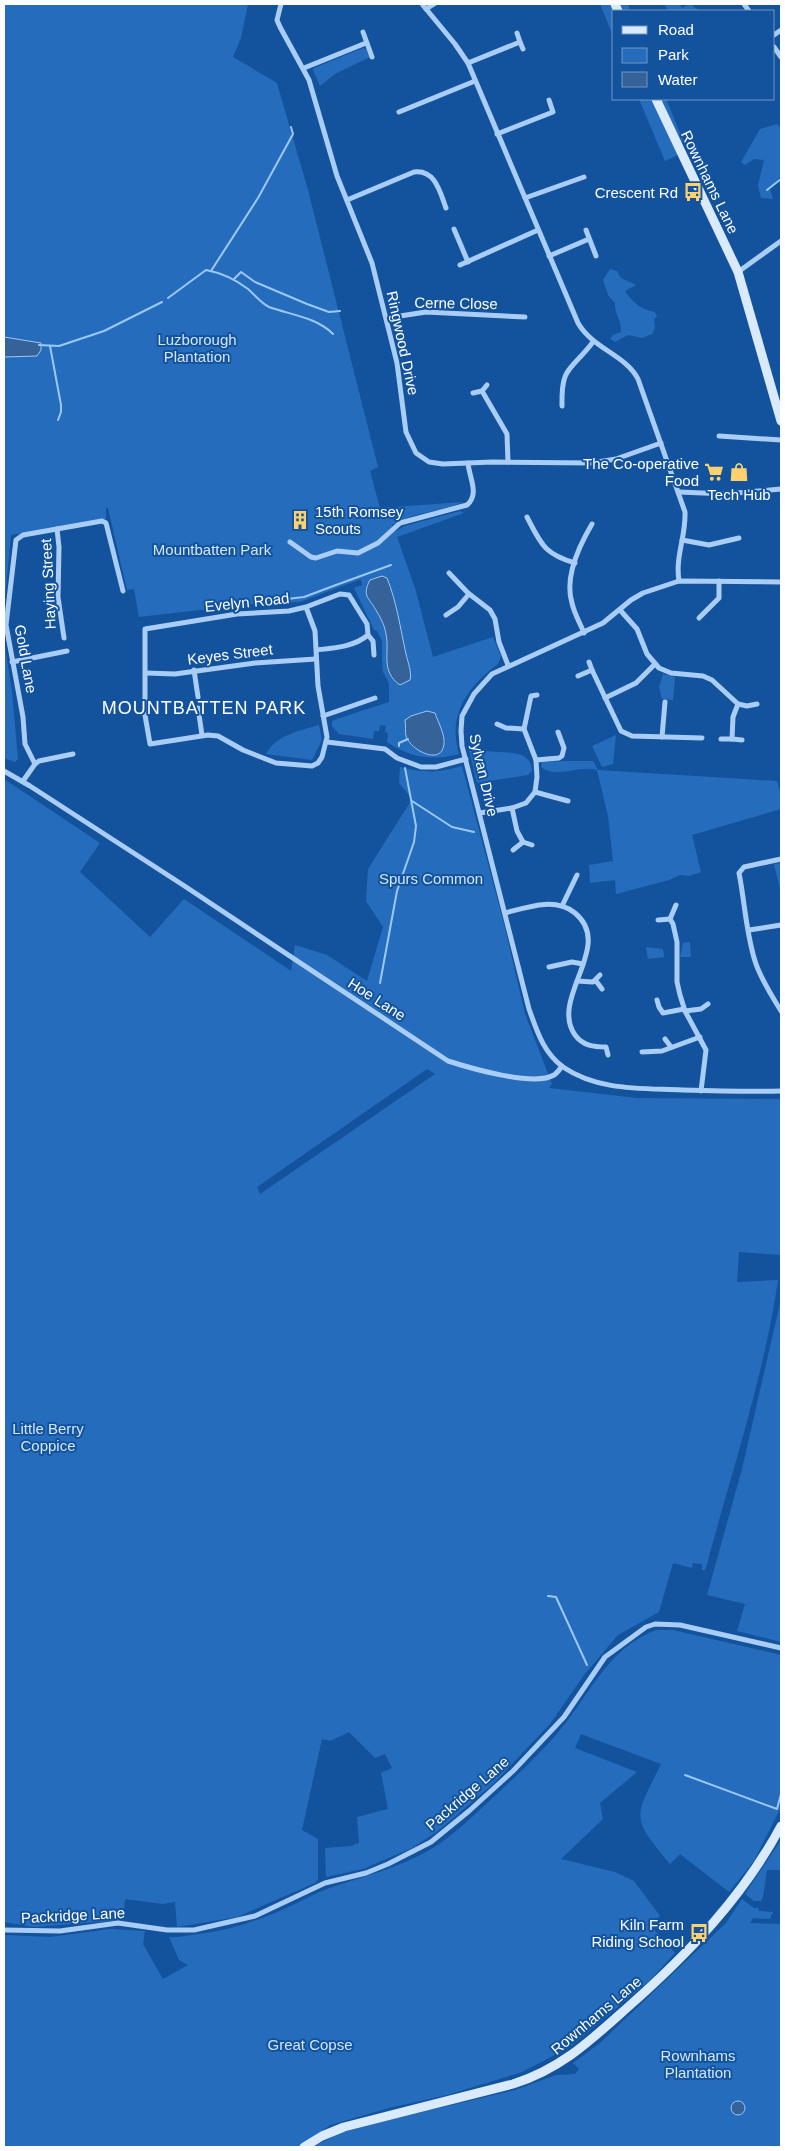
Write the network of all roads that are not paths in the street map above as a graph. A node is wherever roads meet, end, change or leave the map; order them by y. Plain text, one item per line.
1 (281, 4) edge
2 (422, 4) edge
3 (434, 4) edge
4 (426, 10) junction
5 (363, 32) dead end
6 (517, 33) dead end
7 (520, 42) junction
8 (366, 43) junction
9 (522, 49) dead end
10 (372, 57) dead end
11 (468, 63) junction
12 (304, 68) junction
13 (475, 81) junction
14 (549, 100) dead end
15 (656, 100) edge
16 (399, 112) dead end
17 (553, 112) junction
18 (556, 118) dead end
19 (497, 134) junction
20 (584, 177) dead end
21 (525, 198) junction
22 (442, 199) junction
23 (347, 200) junction
24 (435, 202) dead end
25 (446, 208) dead end
26 (454, 229) dead end
27 (538, 230) junction
28 (586, 230) dead end
29 (589, 238) junction
30 (781, 241) edge
31 (460, 243) junction
32 (453, 246) dead end
33 (549, 256) junction
34 (596, 256) dead end
35 (468, 262) junction
36 (460, 265) dead end
37 (738, 272) junction
38 (525, 317) dead end
39 (387, 318) junction
40 (594, 342) junction
41 (487, 385) dead end
42 (482, 391) junction
43 (474, 393) dead end
44 (562, 406) dead end
45 (781, 421) edge
46 (719, 436) dead end
47 (781, 440) edge
48 (661, 443) junction
49 (508, 462) junction
50 (468, 463) junction
51 (781, 489) edge
52 (679, 492) junction
53 (527, 517) dead end
54 (592, 524) dead end
55 (541, 526) dead end
56 (57, 529) junction
57 (534, 530) junction
58 (739, 538) dead end
59 (682, 540) junction
60 (290, 542) dead end
61 (575, 563) junction
62 (449, 573) dead end
63 (679, 581) junction
64 (719, 581) junction
65 (781, 582) edge
66 (122, 591) dead end
67 (468, 594) junction
68 (306, 607) junction
69 (620, 610) junction
70 (446, 615) dead end
71 (699, 618) dead end
72 (584, 633) junction
73 (368, 635) junction
74 (64, 638) dead end
75 (316, 650) junction
76 (67, 651) dead end
77 (374, 655) dead end
78 (316, 659) junction
79 (12, 662) junction
80 (589, 662) dead end
81 (655, 664) junction
82 (508, 665) junction
83 (194, 670) junction
84 (592, 670) junction
85 (146, 673) junction
86 (578, 676) dead end
87 (537, 695) dead end
88 (198, 697) dead end
89 (375, 698) dead end
90 (605, 698) junction
91 (664, 702) dead end
92 (738, 704) junction
93 (757, 704) dead end
94 (198, 708) dead end
95 (323, 716) junction
96 (497, 724) dead end
97 (524, 729) junction
98 (558, 732) dead end
99 (202, 735) junction
100 (662, 737) junction
101 (702, 738) dead end
102 (720, 739) dead end
103 (732, 739) junction
104 (742, 740) dead end
105 (327, 742) junction
106 (73, 754) dead end
107 (466, 759) junction
108 (536, 760) junction
109 (34, 764) junction
110 (4, 770) edge
111 (23, 781) junction
112 (535, 792) junction
113 (568, 801) dead end
114 (512, 808) junction
115 (480, 813) junction
116 (523, 842) junction
117 (532, 845) dead end
118 (513, 850) dead end
119 (781, 859) edge
120 (577, 874) dead end
121 (676, 905) dead end
122 (562, 906) junction
123 (506, 912) junction
124 (670, 919) junction
125 (658, 920) dead end
126 (781, 925) edge
127 (749, 930) junction
128 (583, 964) junction
129 (549, 967) dead end
130 (600, 974) dead end
131 (577, 981) junction
132 (596, 981) junction
133 (602, 989) dead end
134 (657, 1000) dead end
135 (708, 1004) dead end
136 (685, 1010) junction
137 (781, 1011) edge
138 (700, 1038) junction
139 (606, 1039) dead end
140 (665, 1039) dead end
141 (606, 1047) junction
142 (671, 1047) junction
143 (642, 1052) dead end
144 (608, 1055) dead end
145 (562, 1066) junction
146 (701, 1090) junction
147 (781, 1091) edge
148 (781, 1648) edge
149 (781, 1826) edge
150 (4, 1930) edge
151 (304, 2147) edge

1 - 12 street, Ringwood Drive
2 - 4 street
3 - 4 street
4 - 11 street
5 - 8 street
6 - 7 street
7 - 9 street
7 - 11 street
8 - 10 street
8 - 12 street
11 - 13 street
12 - 23 street, Ringwood Drive
13 - 16 street
13 - 19 street
14 - 17 street
15 - 37 street, Rownhams Lane
17 - 18 street
17 - 19 street
19 - 21 street
20 - 21 street
21 - 27 street
22 - 23 street
22 - 24 street
22 - 25 street
23 - 39 street, Ringwood Drive
26 - 31 street
27 - 33 street
27 - 35 street
28 - 29 street
29 - 33 street
29 - 34 street
30 - 37 street
31 - 32 street
31 - 35 street
33 - 40 street
35 - 36 street
37 - 45 street, Rownhams Lane
38 - 39 street, Cerne Close
39 - 50 street, Ringwood Drive
40 - 44 street
40 - 48 street
41 - 42 street
42 - 43 street
42 - 49 street
46 - 47 street
48 - 49 street, Ringwood Drive
48 - 52 street
49 - 50 street, Ringwood Drive
50 - 60 street
51 - 52 street
52 - 59 street
53 - 57 street
54 - 61 street
55 - 57 street
56 - 66 street, Gold Lane
56 - 74 street, Haying Street
56 - 79 street, Gold Lane
57 - 61 street
58 - 59 street
59 - 63 street
61 - 72 street
62 - 67 street
63 - 64 street, Sylvan Drive
63 - 69 street, Sylvan Drive
64 - 65 street, Sylvan Drive
64 - 71 street
67 - 70 street
67 - 82 street
68 - 73 street
68 - 75 street, Evelyn Road
68 - 85 street, Evelyn Road
69 - 72 street, Sylvan Drive
69 - 81 street
72 - 82 street, Sylvan Drive
73 - 75 street
73 - 77 street
75 - 78 street, Evelyn Road
76 - 79 street
78 - 83 street, Keyes Street
78 - 95 street, Evelyn Road
79 - 109 street, Gold Lane
80 - 84 street
81 - 90 street
81 - 92 street
82 - 107 street, Sylvan Drive
83 - 85 street, Keyes Street
83 - 88 street
84 - 86 street
84 - 90 street
85 - 99 street
87 - 97 street
89 - 95 street
90 - 100 street
91 - 100 street
92 - 93 street
92 - 103 street
94 - 99 street
95 - 105 street, Evelyn Road
96 - 97 street
97 - 108 street
98 - 108 street
99 - 105 street
100 - 101 street
102 - 103 street
103 - 104 street
105 - 107 street
106 - 109 street
107 - 115 street, Sylvan Drive
108 - 112 street
109 - 111 street
110 - 111 street, Hoe Lane
111 - 145 street, Hoe Lane
112 - 113 street
112 - 114 street
114 - 115 street
114 - 116 street
115 - 123 street, Sylvan Drive
116 - 117 street
116 - 118 street
119 - 127 street
120 - 122 street
121 - 124 street
122 - 123 street
122 - 128 street
123 - 145 street, Sylvan Drive
124 - 125 street
124 - 136 street
126 - 127 street
127 - 137 street
128 - 129 street
128 - 131 street
130 - 132 street
131 - 132 street
131 - 141 street
132 - 133 street
134 - 136 street
135 - 136 street
136 - 138 street
138 - 142 street
138 - 146 street
139 - 141 street
140 - 142 street
141 - 144 street
142 - 143 street
145 - 146 street
146 - 147 street
148 - 150 street, Packridge Lane
149 - 151 street, Rownhams Lane

